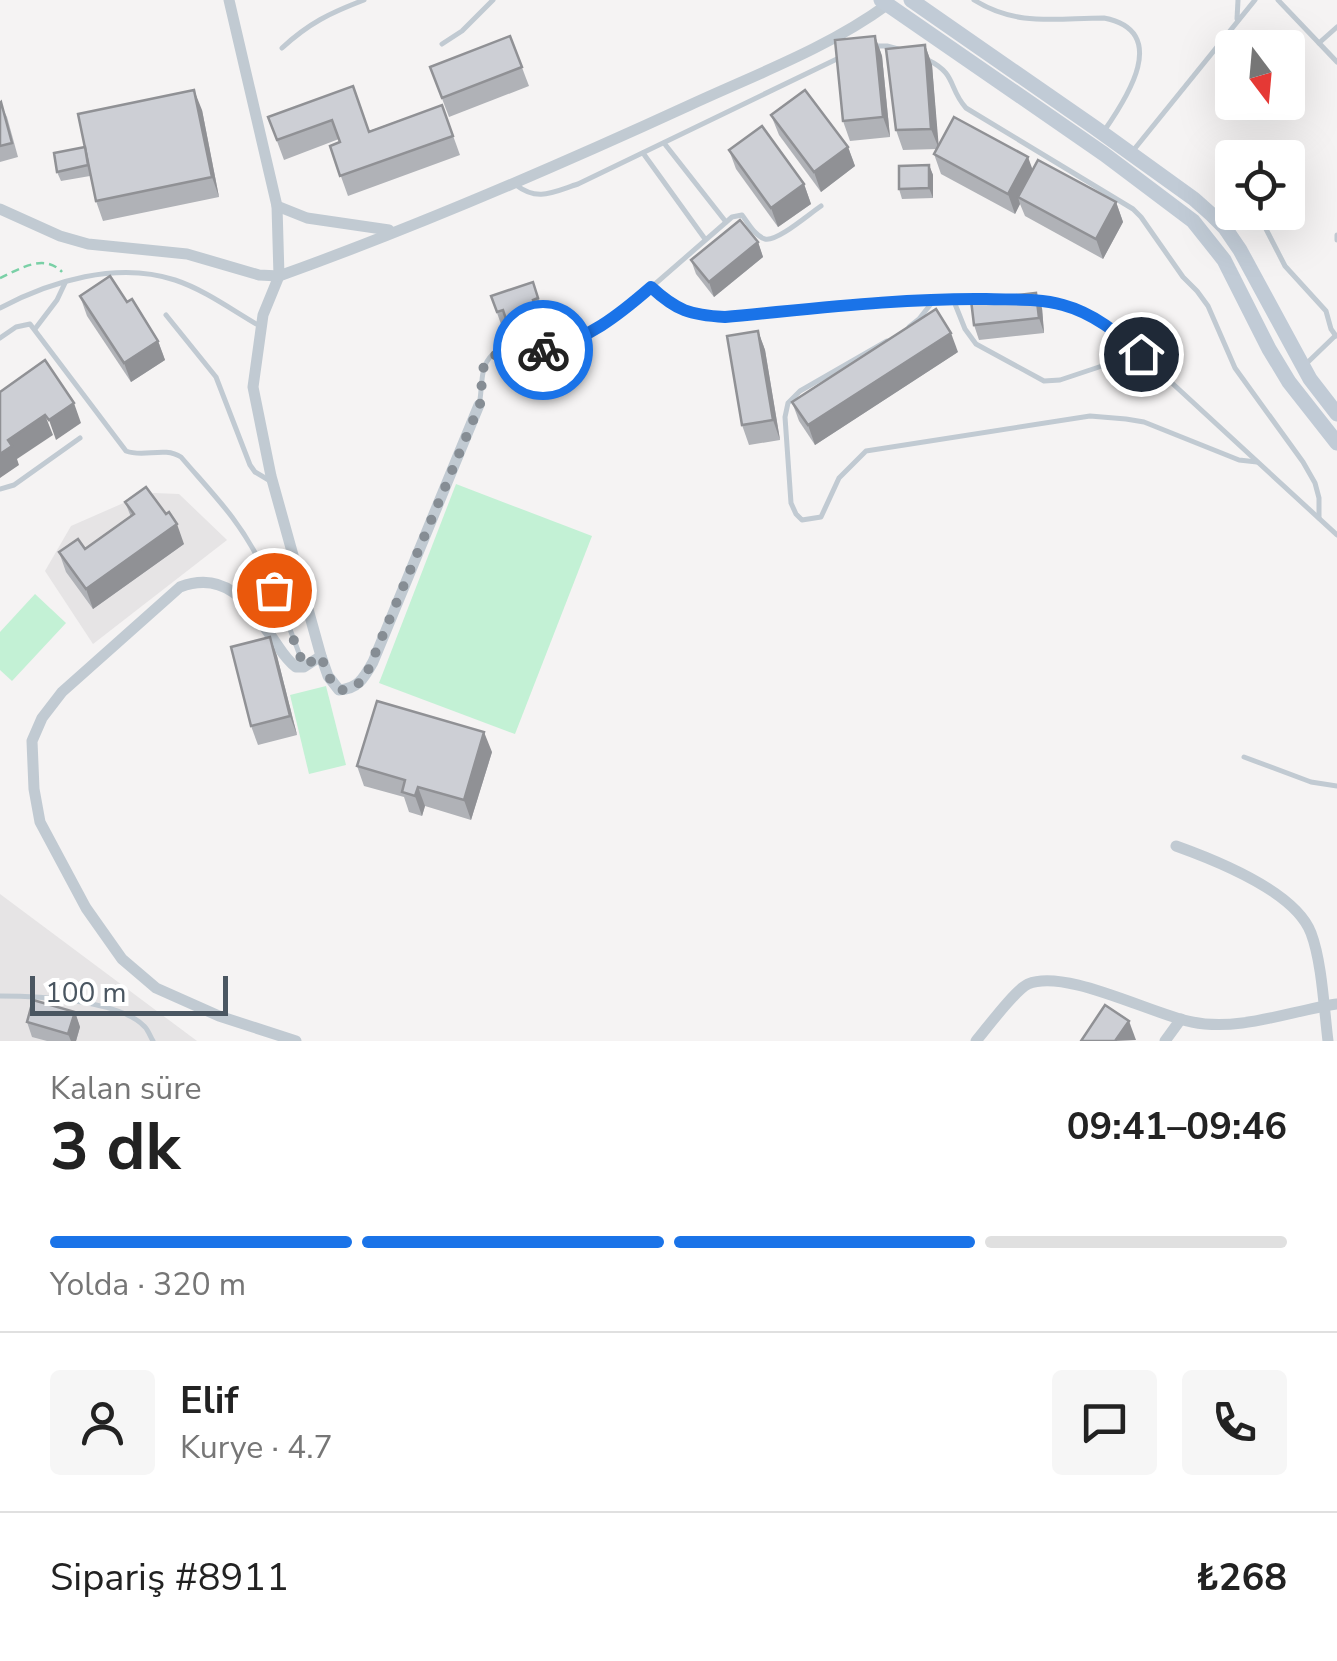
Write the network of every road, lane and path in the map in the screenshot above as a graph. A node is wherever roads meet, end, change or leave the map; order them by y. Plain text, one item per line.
1 (229, 0) edge
2 (364, 0) edge
3 (493, 0) edge
4 (910, 0) edge
5 (974, 0) edge
6 (1238, 0) edge
7 (1255, 0) edge
8 (1278, 0) edge
9 (884, 2) edge
10 (1237, 22) junction
11 (1337, 26) edge
12 (1319, 43) junction
13 (442, 44) dead end
14 (874, 46) edge
15 (282, 48) dead end
16 (899, 49) edge
17 (845, 54) edge
18 (916, 55) edge
19 (1337, 62) edge
20 (1097, 139) junction
21 (664, 142) junction
22 (643, 153) junction
23 (1126, 160) junction
24 (513, 183) junction
25 (277, 206) junction
26 (821, 206) dead end
27 (0, 208) edge
28 (726, 222) junction
29 (1267, 230) edge
30 (393, 231) junction
31 (705, 239) junction
32 (279, 276) junction
33 (0, 278) edge
34 (67, 282) junction
35 (651, 287) junction
36 (953, 299) junction
37 (934, 300) junction
38 (991, 300) edge
39 (1030, 300) edge
40 (0, 308) edge
41 (166, 316) dead end
42 (261, 327) junction
43 (35, 329) junction
44 (904, 331) edge
45 (1336, 335) edge
46 (0, 338) edge
47 (888, 340) edge
48 (1141, 354) junction
49 (1303, 367) junction
50 (480, 404) joint
51 (1337, 414) edge
52 (80, 438) dead end
53 (1337, 444) edge
54 (1258, 462) junction
55 (272, 483) junction
56 (0, 490) edge
57 (1319, 518) junction
58 (1337, 535) edge
59 (321, 656) junction
60 (304, 666) junction
61 (1244, 757) dead end
62 (1337, 786) edge
63 (1176, 846) dead end
64 (0, 996) edge
65 (1330, 1005) edge
66 (1181, 1018) junction
67 (153, 1041) edge
68 (296, 1041) edge
69 (976, 1041) edge
70 (1165, 1041) edge
71 (1328, 1041) edge

1 - 25 street
2 - 15 lane
3 - 13 lane
4 - 20 main road
5 - 20 lane
6 - 10 lane
7 - 10 lane
8 - 12 lane
9 - 20 main road
9 - 24 street
10 - 23 lane
11 - 12 lane
12 - 19 lane
14 - 16 lane
17 - 21 lane
18 - 57 lane
20 - 23 main road
21 - 22 lane
21 - 28 lane
22 - 24 lane
22 - 31 lane
23 - 49 main road
23 - 53 main road
24 - 30 street
25 - 30 street
25 - 32 street
26 - 28 lane
27 - 32 street
28 - 31 lane
29 - 45 lane
30 - 32 street
31 - 35 lane
32 - 42 street
33 - 34 path
34 - 40 lane
34 - 42 lane
34 - 43 lane
35 - 37 lane
35 - 50 lane
36 - 37 lane
36 - 38 lane
36 - 48 lane
37 - 44 lane
39 - 48 lane
41 - 55 lane
42 - 55 street
43 - 46 lane
43 - 60 lane
45 - 49 lane
47 - 54 lane
48 - 54 lane
49 - 51 main road
50 - 59 street
52 - 56 lane
54 - 57 lane
55 - 59 street
57 - 58 lane
59 - 60 street
60 - 68 street
61 - 62 lane
63 - 65 street
64 - 67 lane
65 - 66 street
65 - 71 street
66 - 69 street
66 - 70 street

